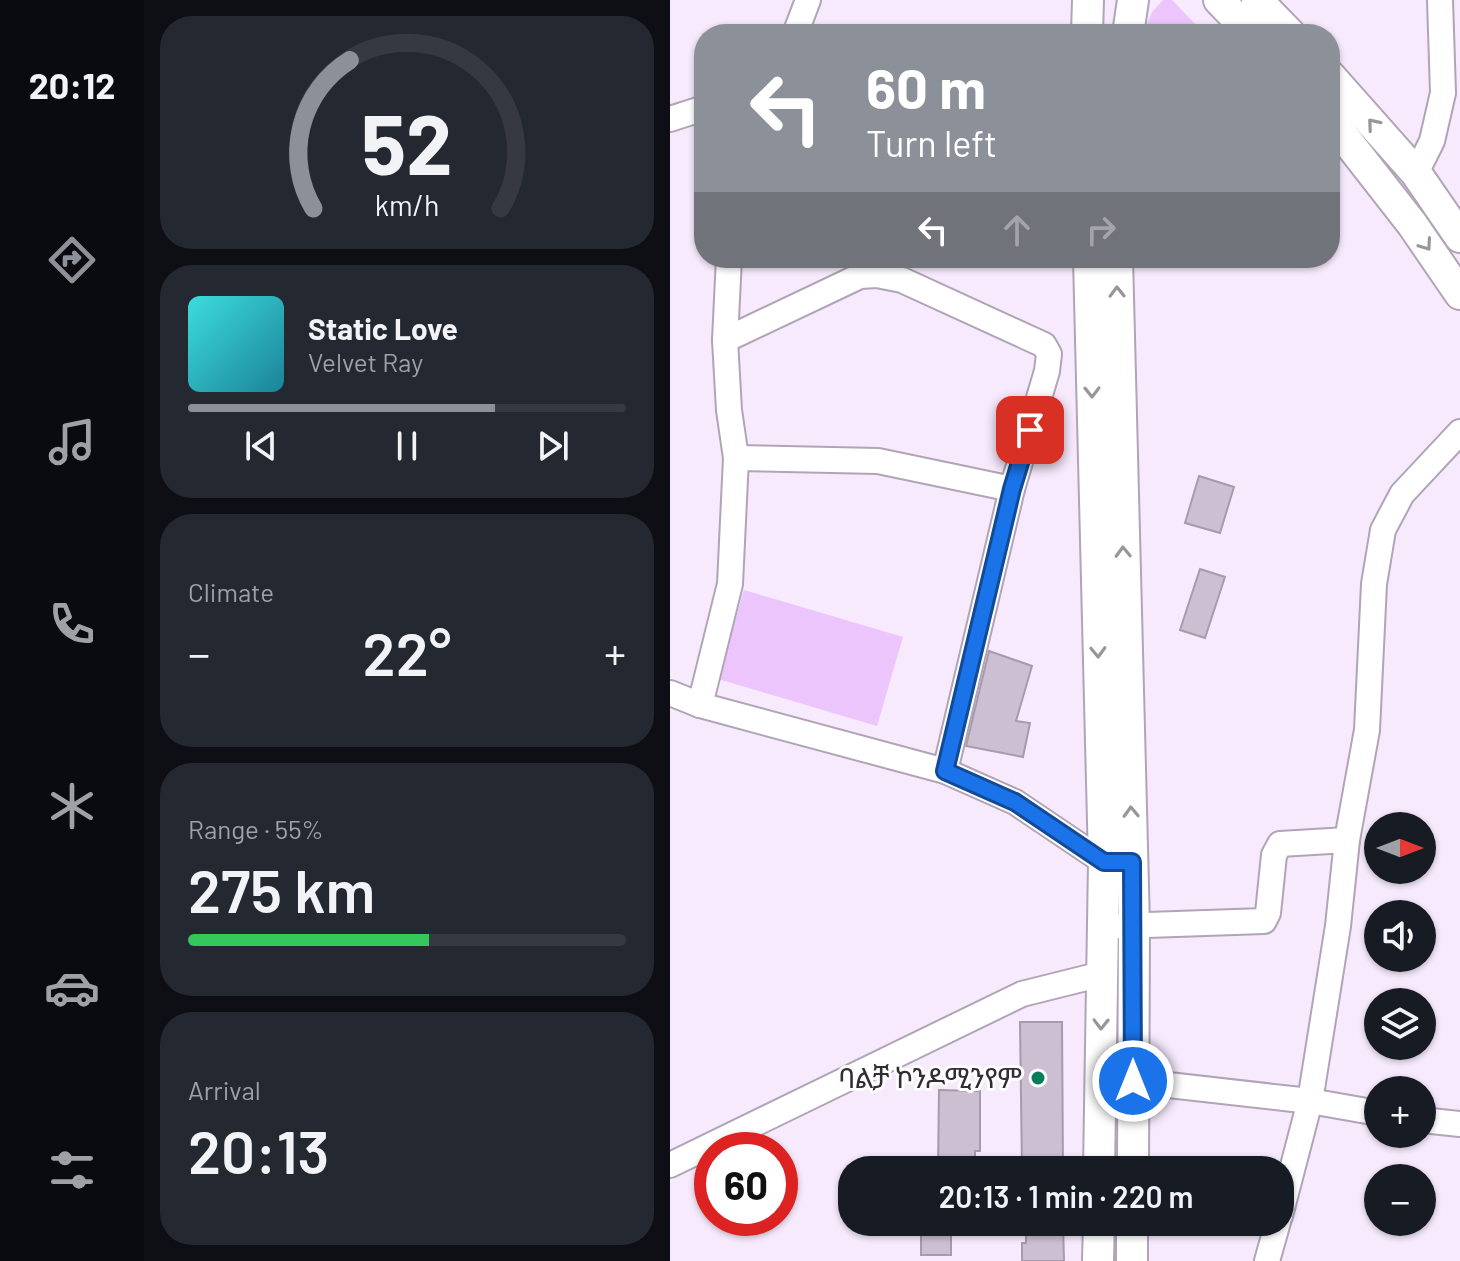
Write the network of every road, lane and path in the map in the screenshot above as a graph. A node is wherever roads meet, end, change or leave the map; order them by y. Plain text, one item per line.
1 (808, 0) edge
2 (1088, 0) edge
3 (1133, 0) edge
4 (1219, 0) edge
5 (1257, 0) edge
6 (1440, 0) edge
7 (799, 24) edge
8 (1087, 24) edge
9 (1129, 24) edge
10 (1242, 24) edge
11 (1280, 24) edge
12 (1340, 87) edge
13 (694, 111) edge
14 (670, 119) edge
15 (1340, 132) edge
16 (1416, 173) junction
17 (1455, 223) edge
18 (729, 268) edge
19 (1089, 268) edge
20 (1117, 268) edge
21 (1460, 294) edge
22 (725, 340) junction
23 (1460, 432) edge
24 (736, 458) junction
25 (1012, 489) junction
26 (670, 693) edge
27 (700, 705) junction
28 (945, 771) junction
29 (1347, 840) junction
30 (1118, 862) junction
31 (1102, 925) junction
32 (1134, 926) junction
33 (1102, 974) junction
34 (1133, 1081) junction
35 (1310, 1101) junction
36 (1364, 1111) edge
37 (1436, 1121) edge
38 (1460, 1124) edge
39 (1099, 1156) edge
40 (1133, 1156) edge
41 (1294, 1162) edge
42 (670, 1165) edge
43 (1099, 1236) edge
44 (1132, 1236) edge
45 (1274, 1236) edge
46 (1098, 1261) edge
47 (1132, 1261) edge
48 (1267, 1261) edge

1 - 7 street
2 - 8 main road
3 - 9 main road
4 - 10 main road
5 - 11 main road
6 - 16 street
16 -> 12 main road
13 - 14 street
15 -> 21 main road
16 - 17 main road
18 - 22 street
19 -> 30 main road
30 -> 20 main road
22 - 24 street
22 - 25 street
23 - 29 street
24 - 25 street
24 - 27 street
25 - 28 street
26 - 27 street
27 - 28 street
28 - 30 street
29 - 32 street
29 - 35 street
30 - 31 main road
30 - 32 main road
31 - 32 street
31 - 33 main road
32 - 34 main road
33 -> 39 main road
33 - 42 street
34 - 35 street
34 - 40 main road
35 - 36 street
35 - 41 street
37 - 38 street
43 - 46 main road
44 - 47 main road
45 - 48 street

